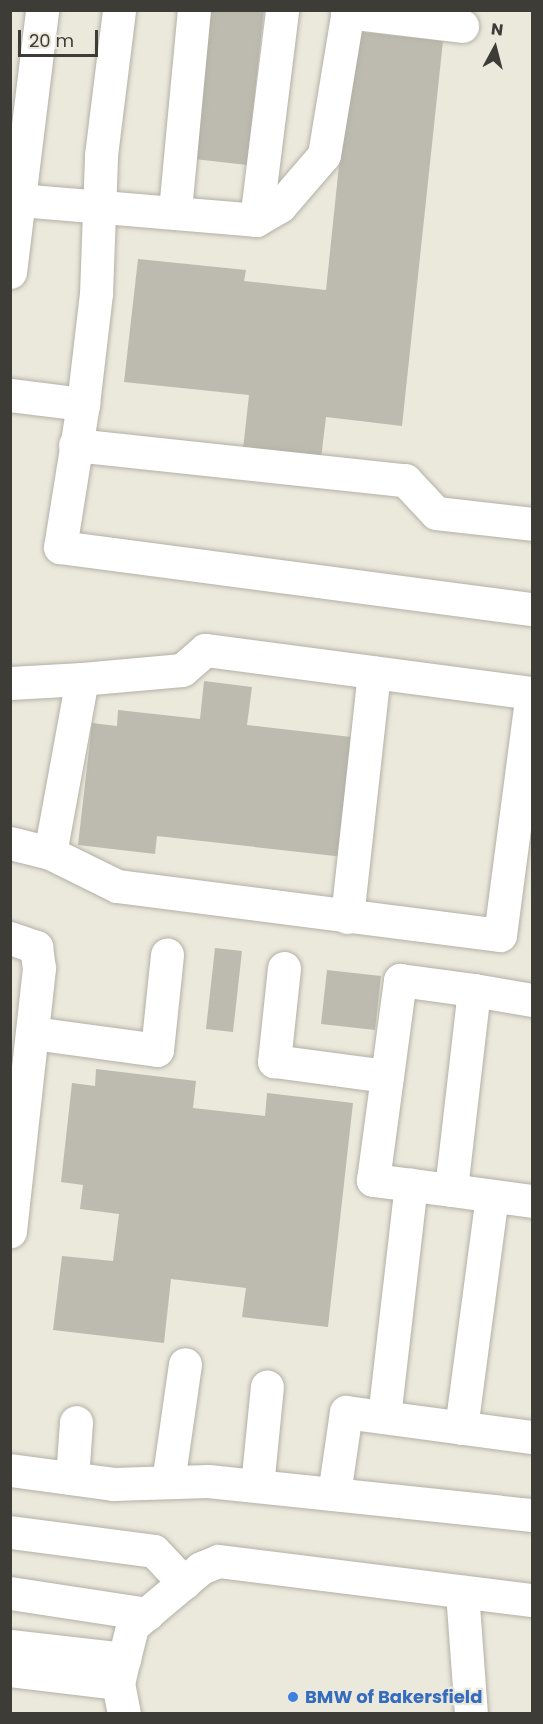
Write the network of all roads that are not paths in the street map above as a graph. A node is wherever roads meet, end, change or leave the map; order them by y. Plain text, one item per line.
1 (42, 10) edge
2 (119, 10) edge
3 (194, 10) edge
4 (282, 10) edge
5 (348, 11) edge
6 (462, 26) dead end
7 (99, 208) junction
8 (175, 210) junction
9 (16, 211) edge
10 (256, 220) junction
11 (10, 272) edge
12 (10, 394) edge
13 (83, 404) junction
14 (75, 445) junction
15 (532, 524) edge
16 (532, 609) edge
17 (374, 672) junction
18 (82, 679) junction
19 (10, 683) edge
20 (10, 843) edge
21 (51, 853) junction
22 (347, 917) junction
23 (10, 938) edge
24 (167, 955) dead end
25 (284, 968) dead end
26 (474, 990) junction
27 (532, 1000) edge
28 (33, 1034) junction
29 (387, 1076) junction
30 (411, 1185) junction
31 (450, 1191) junction
32 (492, 1197) junction
33 (532, 1201) edge
34 (11, 1229) edge
35 (185, 1364) dead end
36 (267, 1386) dead end
37 (384, 1417) junction
38 (76, 1422) dead end
39 (461, 1428) junction
40 (532, 1437) edge
41 (10, 1470) edge
42 (72, 1479) junction
43 (168, 1482) junction
44 (257, 1486) junction
45 (334, 1494) junction
46 (532, 1515) edge
47 (10, 1532) edge
48 (184, 1583) junction
49 (462, 1592) junction
50 (10, 1593) edge
51 (532, 1600) edge
52 (147, 1614) junction
53 (10, 1646) edge
54 (10, 1670) edge
55 (122, 1685) edge
56 (471, 1713) edge

1 - 9 street
2 - 7 street
3 - 8 street
4 - 10 street
5 - 6 street
5 - 10 street
7 - 8 street
7 - 9 street
7 - 13 street
8 - 10 street
9 - 11 street
12 - 13 street
13 - 14 street
14 - 15 street
14 - 16 street
17 - 18 street
17 - 22 street
17 - 22 street
18 - 19 street
18 - 21 street
20 - 21 street
21 - 22 street
23 - 28 street
24 - 28 street
25 - 29 street
26 - 27 street
26 - 29 street
26 - 31 street
28 - 34 street
29 - 30 street
30 - 31 street
30 - 37 street
31 - 32 street
32 - 33 street
32 - 39 street
35 - 43 street
36 - 44 street
37 - 39 street
37 - 45 street
38 - 42 street
39 - 40 street
41 - 42 street
42 - 43 street
43 - 44 street
44 - 45 street
45 - 46 street
47 - 48 street
48 - 49 street
48 - 52 street
49 - 51 street
49 - 56 street
50 - 52 street
52 - 55 street
53 - 55 street
54 - 55 street

